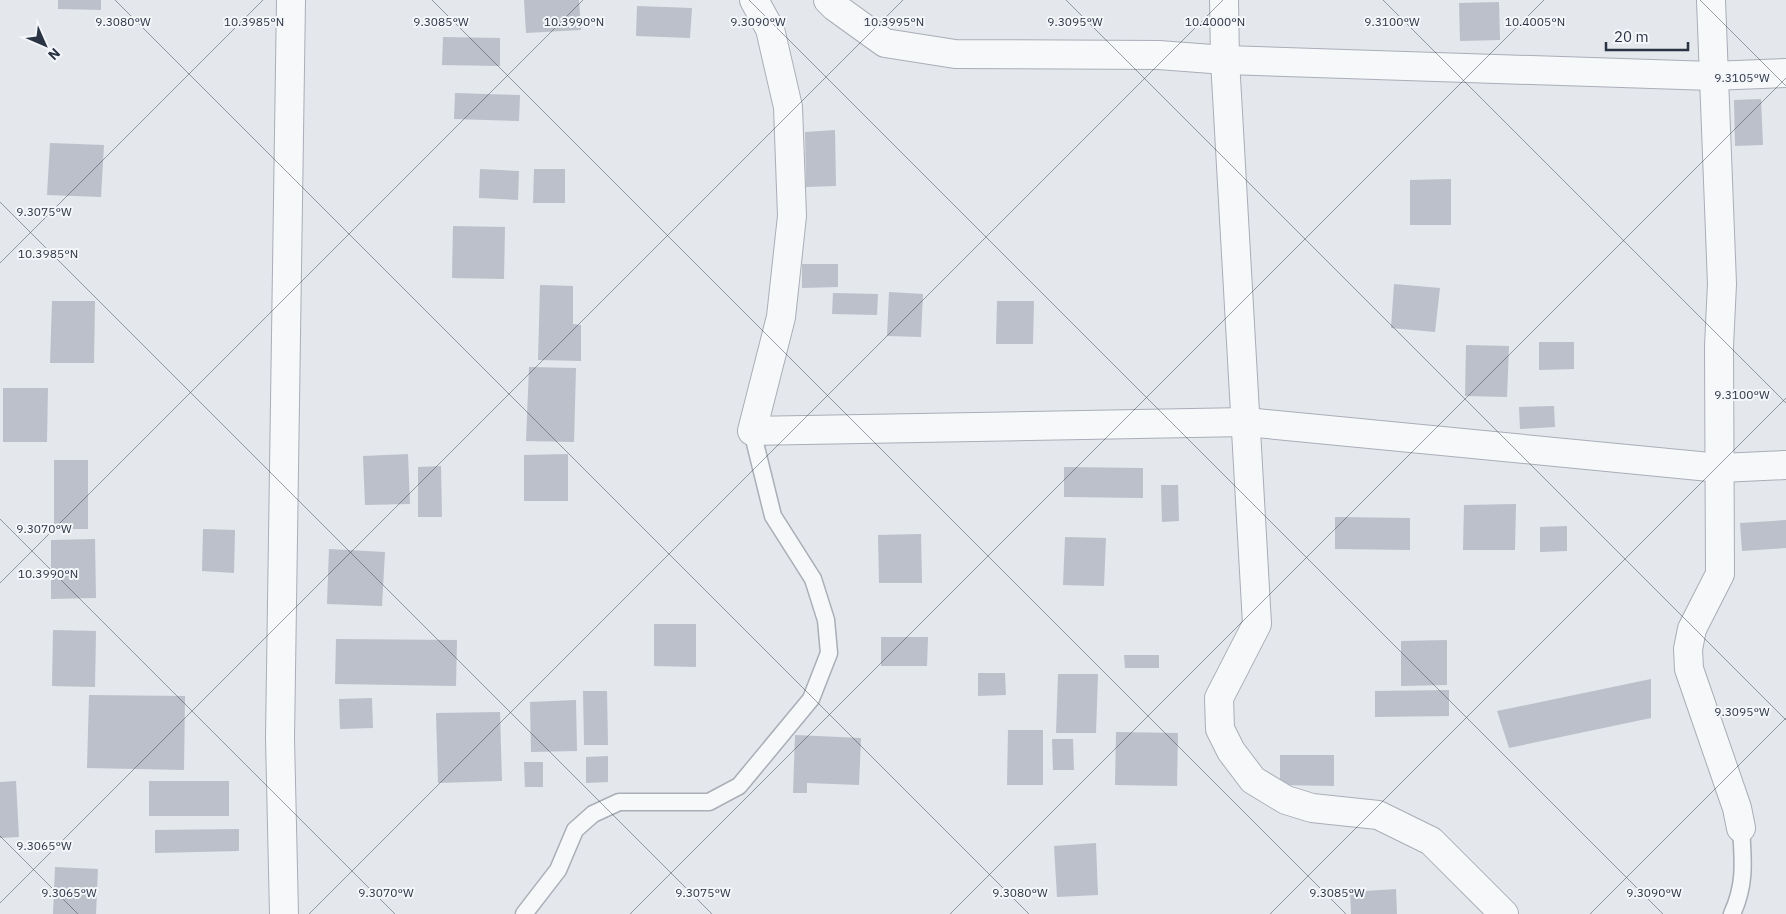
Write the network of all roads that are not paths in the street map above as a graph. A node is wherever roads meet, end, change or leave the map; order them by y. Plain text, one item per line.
1 (291, 0) edge
2 (754, 0) edge
3 (828, 0) edge
4 (1224, 0) edge
5 (1711, 0) edge
6 (1225, 60) junction
7 (1786, 73) edge
8 (1712, 76) junction
9 (1246, 422) junction
10 (752, 430) junction
11 (1786, 465) edge
12 (1720, 468) junction
13 (1741, 828) joint
14 (284, 914) edge
15 (524, 914) edge
16 (1504, 914) edge
17 (1732, 914) edge

1 - 14 street
2 - 10 street
3 - 6 street
4 - 6 street
5 - 8 street
6 - 8 street
6 - 9 street
7 - 8 street
8 - 12 street
9 - 10 street
9 - 12 street
9 - 16 street
10 - 15 lane
11 - 12 street
12 - 13 street
13 - 17 lane

